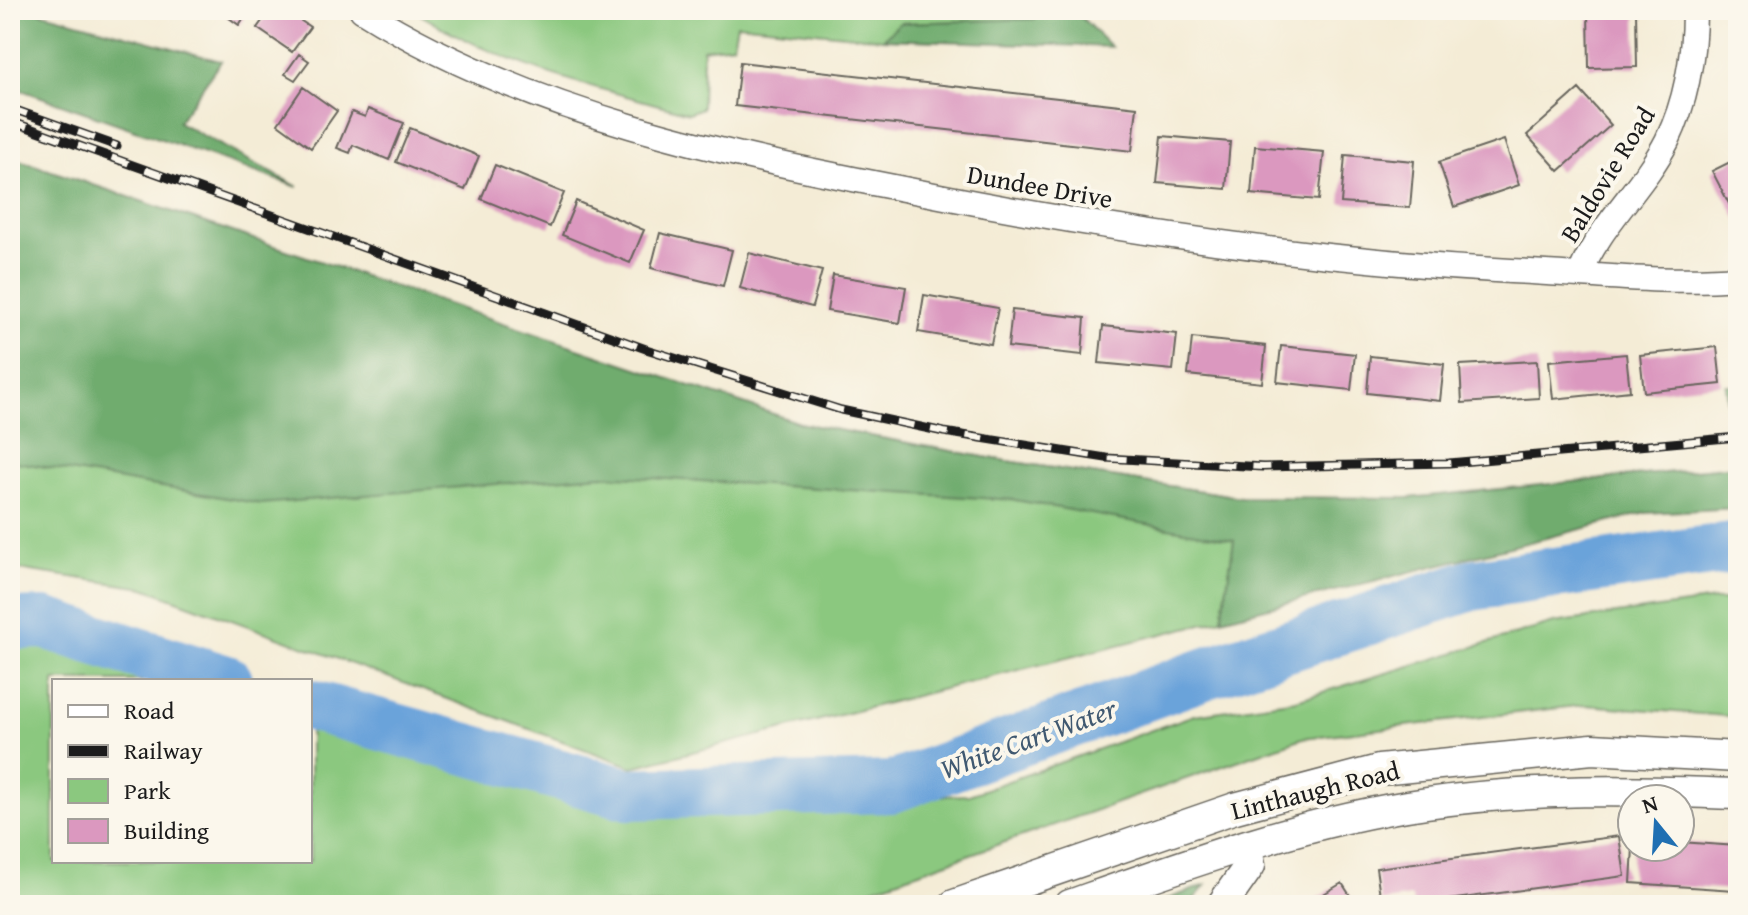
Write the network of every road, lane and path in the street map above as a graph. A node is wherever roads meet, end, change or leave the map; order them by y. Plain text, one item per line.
1 (362, 10) edge
2 (1694, 10) edge
3 (1580, 274) junction
4 (1738, 278) edge
5 (1738, 757) edge
6 (1738, 794) edge
7 (1235, 808) junction
8 (1247, 846) junction
9 (954, 905) edge
10 (1070, 905) edge
11 (1222, 905) edge

1 - 3 street, Dundee Drive
2 - 3 street, Baldovie Road
3 - 4 street, Dundee Drive
5 - 7 street, Linthaugh Road
6 - 8 street, Linthaugh Road
7 - 8 street
7 - 9 street, Linthaugh Road
8 - 10 street, Linthaugh Road
8 - 11 street

